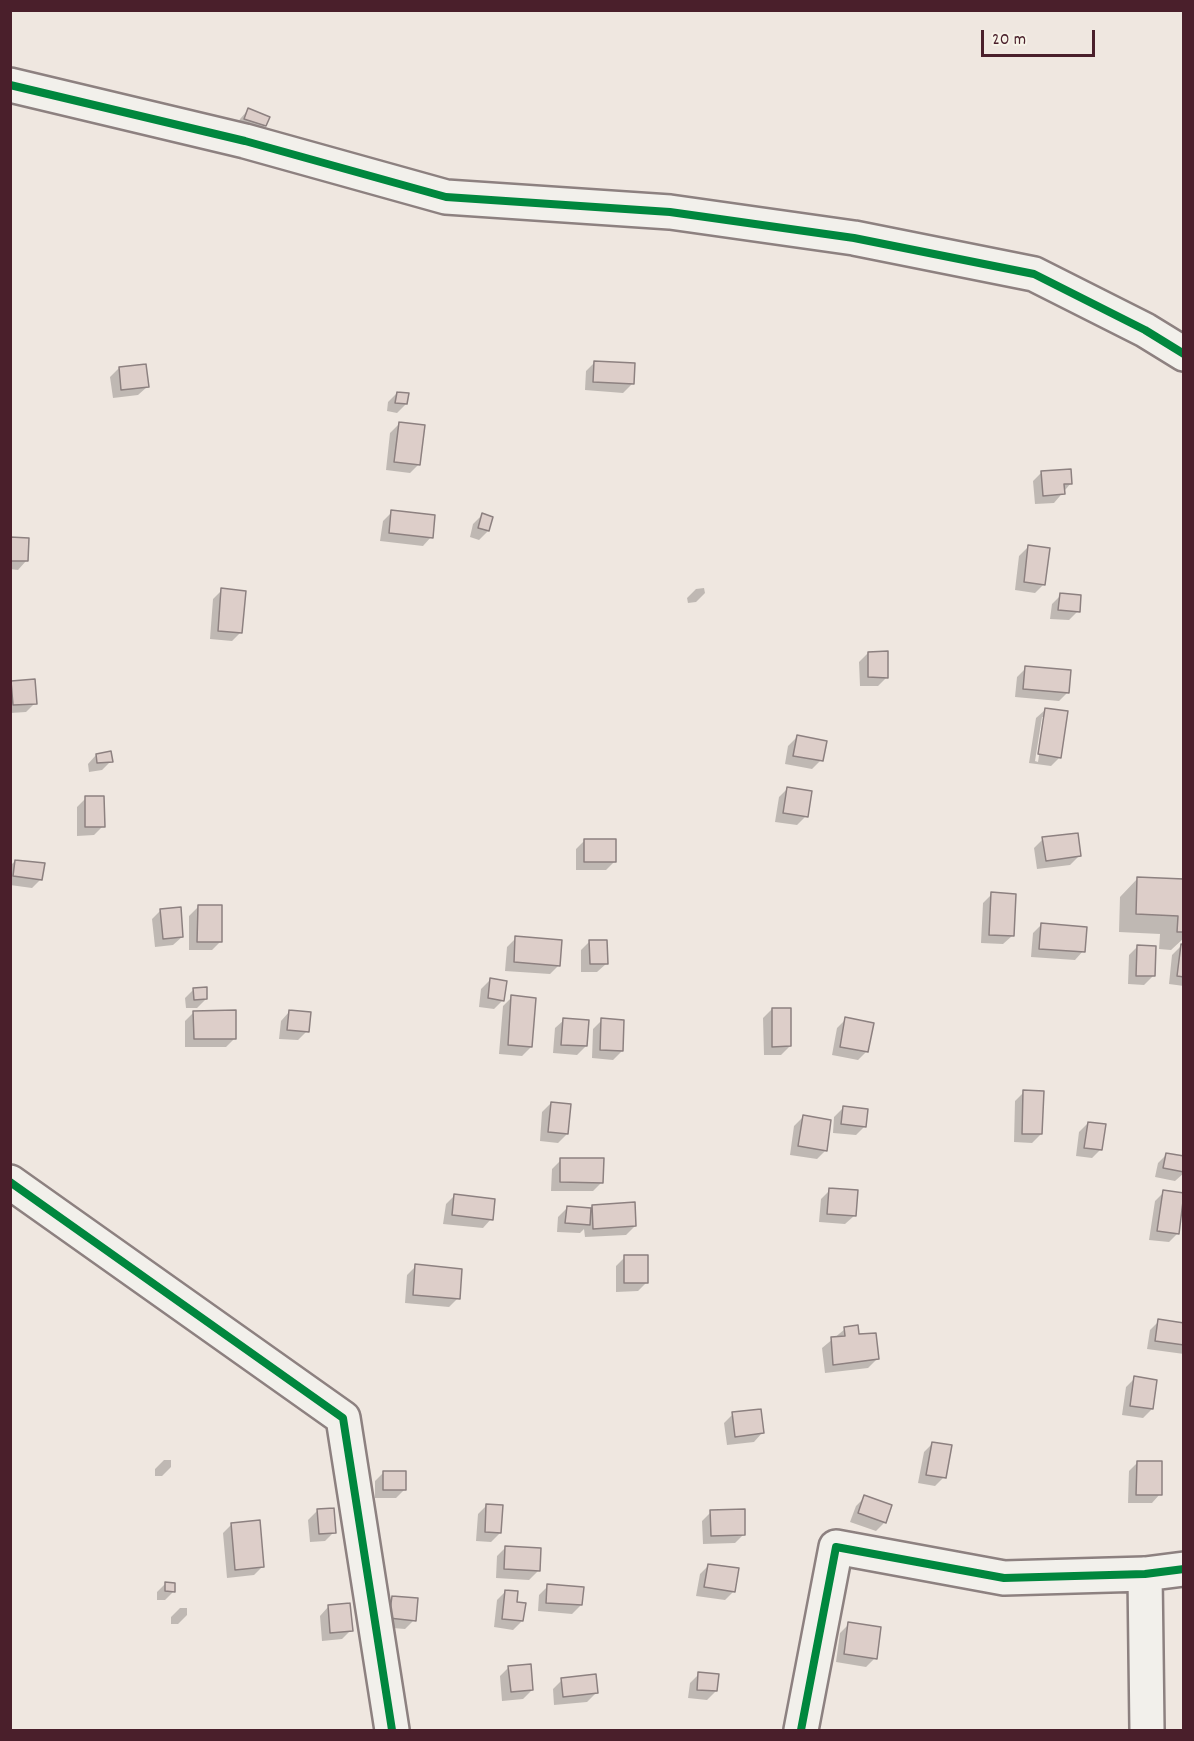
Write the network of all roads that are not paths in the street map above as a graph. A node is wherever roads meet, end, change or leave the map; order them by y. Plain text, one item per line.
1 (10, 85) edge
2 (1184, 354) edge
3 (10, 1182) edge
4 (1184, 1569) edge
5 (1145, 1574) junction
6 (392, 1731) edge
7 (801, 1731) edge
8 (1147, 1731) edge

1 - 2 street
3 - 6 street
4 - 5 street
5 - 7 street
5 - 8 street

